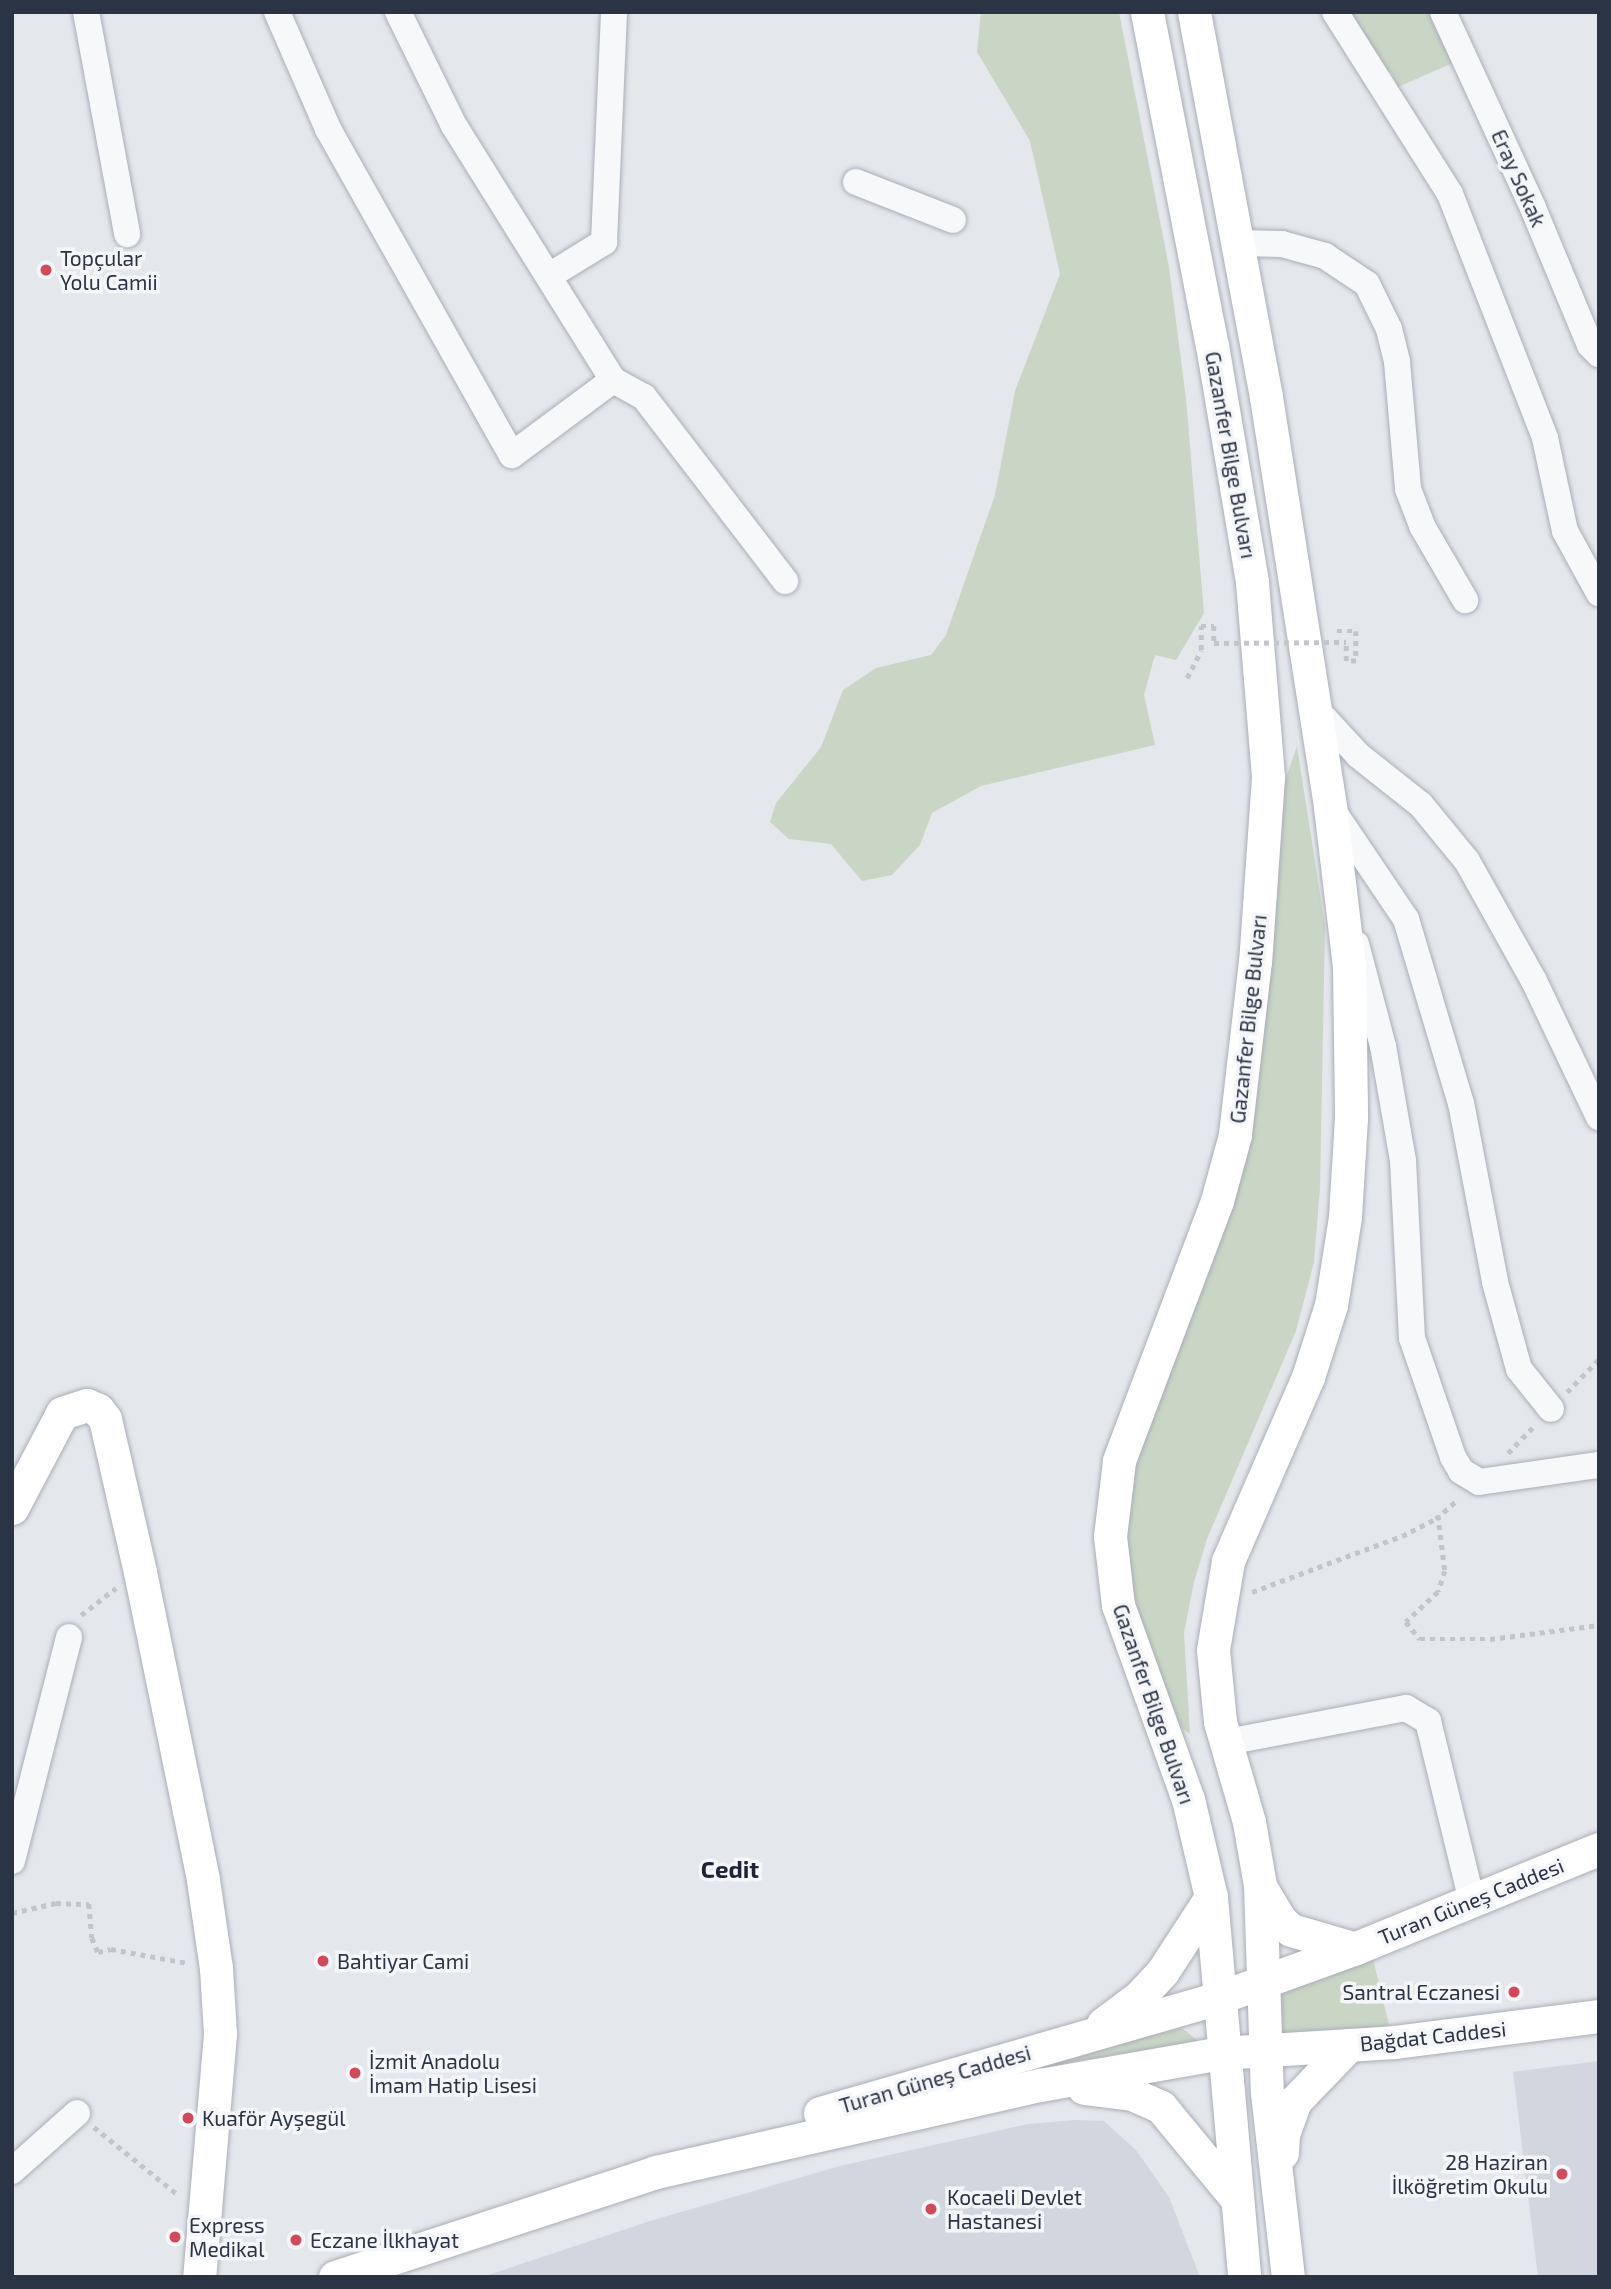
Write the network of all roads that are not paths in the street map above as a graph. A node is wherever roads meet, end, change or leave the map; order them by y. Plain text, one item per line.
1 (86, 12) edge
2 (277, 12) edge
3 (398, 12) edge
4 (614, 12) edge
5 (1147, 12) edge
6 (1194, 12) edge
7 (1335, 12) edge
8 (1443, 12) edge
9 (856, 182) dead end
10 (953, 220) dead end
11 (127, 234) dead end
12 (1239, 243) junction
13 (549, 276) junction
14 (1596, 346) edge
15 (613, 380) junction
16 (785, 581) dead end
17 (1599, 593) edge
18 (1465, 600) dead end
19 (1313, 706) junction
20 (1330, 807) junction
21 (1343, 904) junction
22 (1390, 1086) junction
23 (1351, 1094) junction
24 (1599, 1117) edge
25 (1551, 1409) dead end
26 (1599, 1465) edge
27 (12, 1508) edge
28 (69, 1637) road end
29 (1227, 1742) junction
30 (1599, 1849) edge
31 (12, 1861) edge
32 (1259, 1885) junction
33 (1211, 1896) junction
34 (1472, 1902) junction
35 (1356, 1948) junction
36 (1265, 1982) junction
37 (1218, 1998) junction
38 (1599, 2016) edge
39 (1082, 2037) junction
40 (1349, 2045) junction
41 (1266, 2049) junction
42 (1221, 2053) junction
43 (1040, 2085) junction
44 (77, 2113) road end
45 (12, 2171) edge
46 (656, 2172) junction
47 (1279, 2194) junction
48 (1236, 2198) junction
49 (199, 2277) edge
50 (335, 2277) edge
51 (1244, 2277) edge
52 (1288, 2277) edge

1 - 11 street
2 - 15 street
3 - 13 street
4 - 13 street
5 - 33 main road, Gazanfer Bilge Bulvarı
6 - 12 main road, Gazanfer Bilge Bulvarı
7 - 17 street
8 - 14 street, Eray Sokak
9 - 10 street
12 - 18 street
12 - 19 main road, Gazanfer Bilge Bulvarı
13 - 15 street
15 - 16 street
19 - 20 main road, Gazanfer Bilge Bulvarı
19 - 24 street
20 - 21 main road, Gazanfer Bilge Bulvarı
20 - 25 street
21 - 22 street
21 - 23 main road, Gazanfer Bilge Bulvarı
22 - 23 street
22 - 26 street
23 - 29 main road, Gazanfer Bilge Bulvarı
27 - 49 main road
28 - 31 street
29 - 32 main road, Gazanfer Bilge Bulvarı
29 - 34 street
30 - 34 main road, Turan Güneş Caddesi
32 - 35 main road
32 - 36 main road, Gazanfer Bilge Bulvarı
33 - 37 main road, Gazanfer Bilge Bulvarı
33 - 39 main road
34 - 35 main road, Turan Güneş Caddesi
35 - 36 main road, Turan Güneş Caddesi
36 - 37 main road, Turan Güneş Caddesi
36 - 41 main road, Gazanfer Bilge Bulvarı
37 - 39 main road, Turan Güneş Caddesi
37 - 42 main road, Gazanfer Bilge Bulvarı
38 - 40 main road, Bağdat Caddesi
39 - 46 main road, Turan Güneş Caddesi
40 - 41 main road, Bağdat Caddesi
40 - 47 main road
41 - 42 main road, Bağdat Caddesi
41 - 47 main road
42 - 43 main road, Turan Güneş Caddesi
42 - 48 main road
43 - 46 main road, Turan Güneş Caddesi
43 - 48 main road
44 - 45 street
46 - 50 main road, Turan Güneş Caddesi
47 - 52 main road
48 - 51 main road

